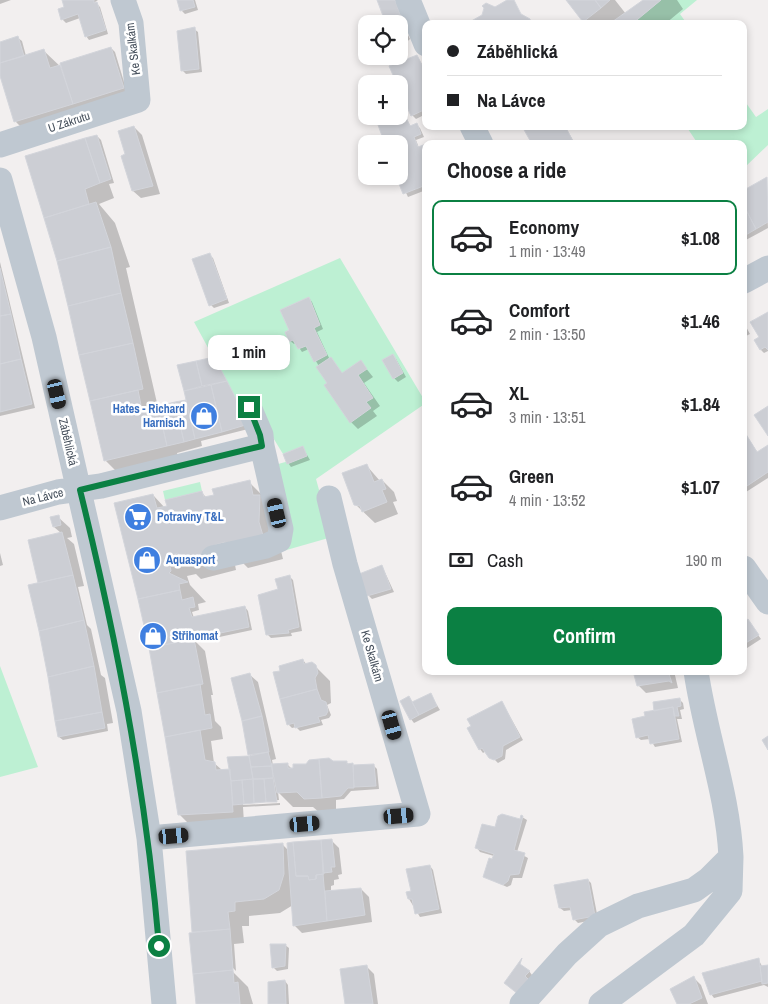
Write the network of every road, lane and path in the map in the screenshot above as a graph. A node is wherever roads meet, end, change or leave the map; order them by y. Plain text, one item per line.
1 (123, 0) edge
2 (408, 0) edge
3 (422, 34) edge
4 (138, 100) joint
5 (0, 145) edge
6 (0, 180) edge
7 (768, 268) edge
8 (747, 279) edge
9 (249, 407) dead end
10 (262, 446) junction
11 (80, 490) junction
12 (329, 498) dead end
13 (0, 508) edge
14 (213, 558) dead end
15 (747, 572) edge
16 (768, 602) edge
17 (697, 675) edge
18 (149, 838) junction
19 (732, 857) junction
20 (164, 1004) edge
21 (522, 1004) edge
22 (601, 1004) edge

1 - 4 street, Ke Skalkám
2 - 3 street
4 - 5 street, U Zákrutu
6 - 11 street, Záběhlická
7 - 8 street
9 - 10 street
10 - 11 street, Na Lávce
10 - 14 street
11 - 13 street, Na Lávce
11 - 18 street, Záběhlická
12 - 18 street, Ke Skalkám
15 - 16 street
17 - 19 street
18 - 20 street, Záběhlická
19 - 21 street
19 - 22 street

